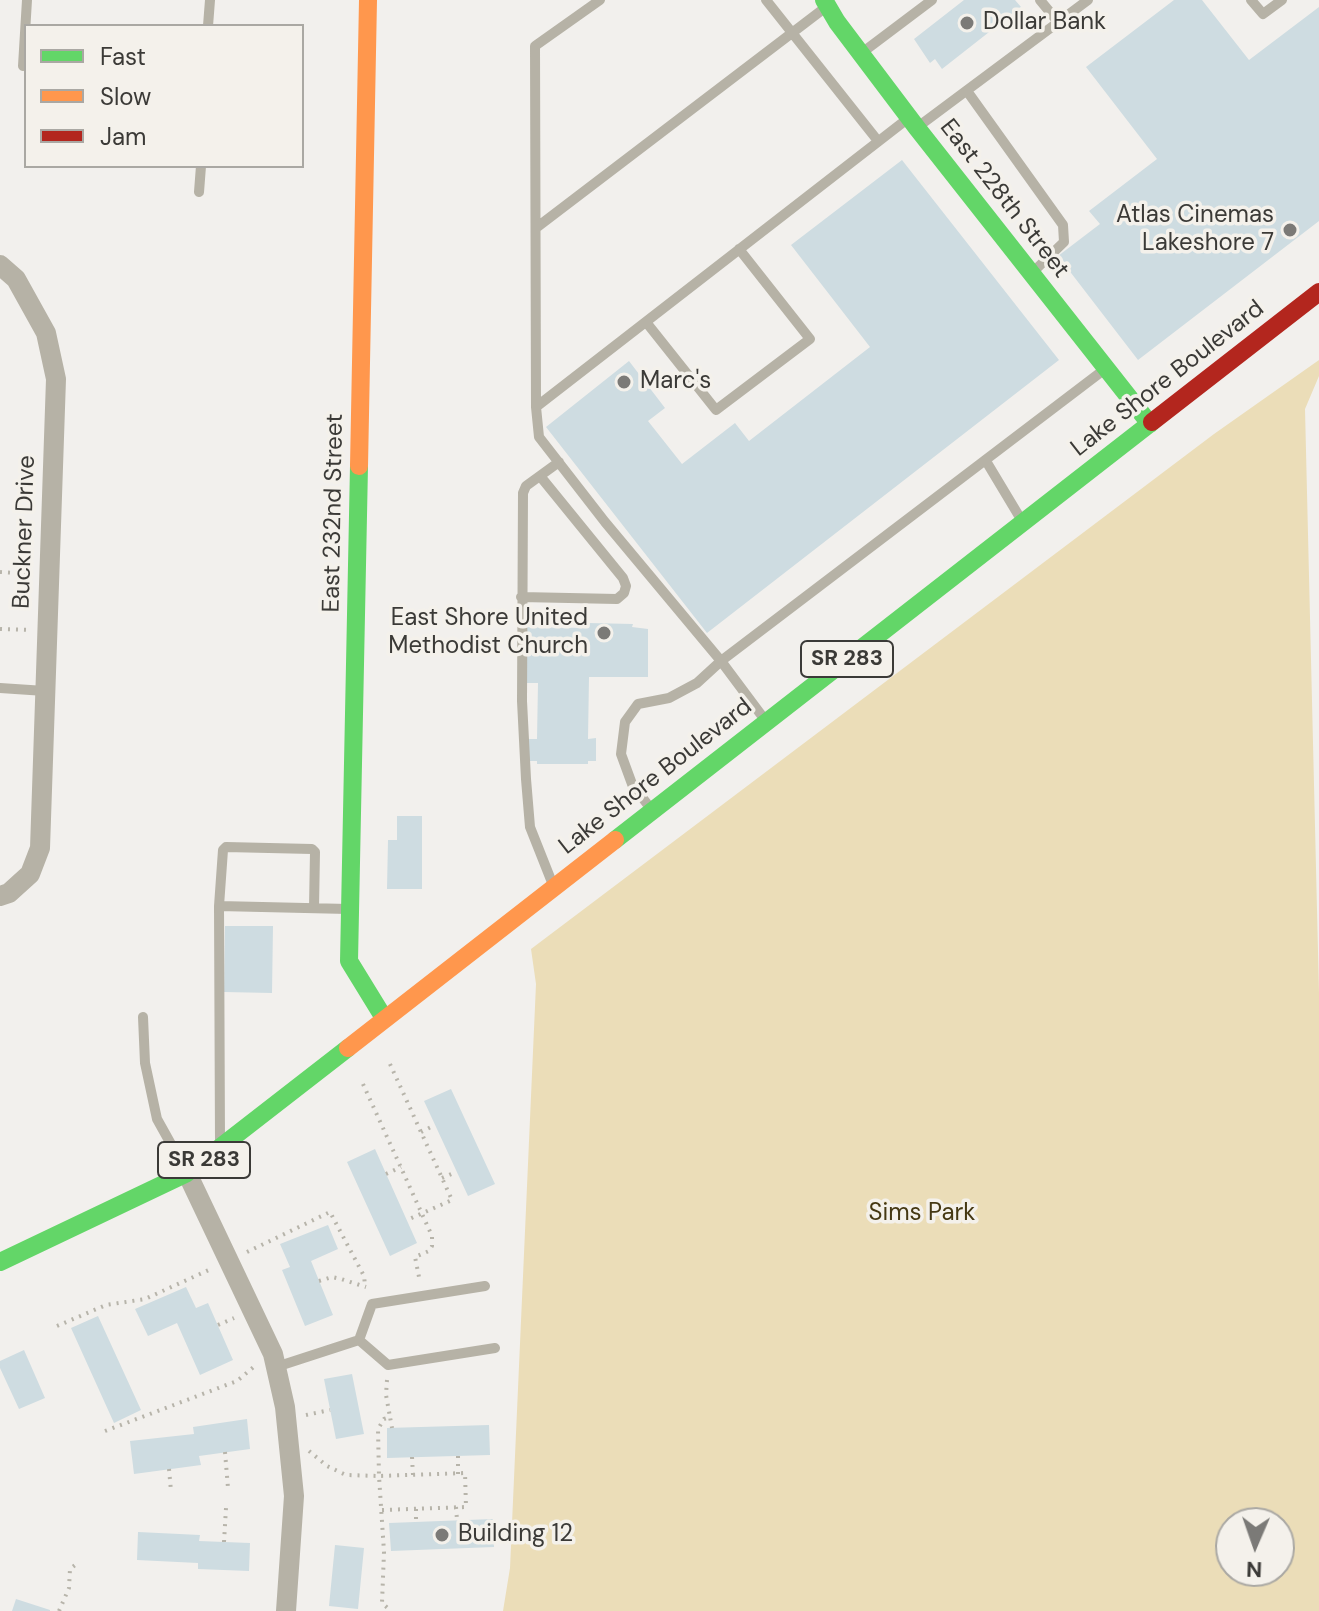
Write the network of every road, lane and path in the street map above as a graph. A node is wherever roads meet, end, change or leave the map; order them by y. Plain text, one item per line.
1 (27, 0) edge
2 (210, 0) edge
3 (368, 0) edge
4 (600, 0) edge
5 (766, 0) edge
6 (932, 0) edge
7 (1040, 0) edge
8 (1088, 0) edge
9 (1251, 0) edge
10 (1282, 0) edge
11 (826, 3) edge
12 (1058, 22) junction
13 (26, 24) edge
14 (208, 24) edge
15 (793, 32) junction
16 (24, 50) edge
17 (861, 54) junction
18 (23, 66) dead end
19 (967, 91) junction
20 (914, 122) junction
21 (878, 141) junction
22 (201, 168) edge
23 (199, 192) dead end
24 (536, 228) junction
25 (739, 249) junction
26 (0, 265) edge
27 (1032, 273) junction
28 (1319, 292) edge
29 (646, 322) junction
30 (1106, 368) junction
31 (536, 407) junction
32 (1150, 424) junction
33 (986, 461) junction
34 (559, 462) junction
35 (540, 476) junction
36 (1023, 522) junction
37 (0, 572) edge
38 (34, 574) dead end
39 (521, 597) junction
40 (0, 629) edge
41 (32, 630) dead end
42 (721, 661) junction
43 (0, 688) edge
44 (45, 691) junction
45 (766, 722) junction
46 (652, 810) junction
47 (554, 887) junction
48 (0, 896) edge
49 (219, 906) junction
50 (314, 908) junction
51 (350, 909) junction
52 (143, 1017) dead end
53 (384, 1018) junction
54 (390, 1064) dead end
55 (363, 1084) dead end
56 (435, 1125) dead end
57 (421, 1132) junction
58 (220, 1147) junction
59 (401, 1167) junction
60 (456, 1172) dead end
61 (187, 1173) junction
62 (386, 1174) dead end
63 (442, 1178) junction
64 (422, 1213) junction
65 (407, 1220) dead end
66 (243, 1254) dead end
67 (0, 1262) edge
68 (216, 1267) dead end
69 (319, 1281) dead end
70 (365, 1285) junction
71 (485, 1286) dead end
72 (422, 1296) junction
73 (372, 1304) junction
74 (239, 1316) dead end
75 (218, 1325) dead end
76 (57, 1326) dead end
77 (359, 1340) junction
78 (495, 1348) dead end
79 (267, 1365) junction
80 (388, 1365) junction
81 (330, 1410) dead end
82 (304, 1415) dead end
83 (390, 1417) junction
84 (392, 1428) dead end
85 (105, 1431) dead end
86 (308, 1450) dead end
87 (225, 1452) dead end
88 (458, 1455) dead end
89 (412, 1457) dead end
90 (169, 1469) dead end
91 (458, 1474) junction
92 (413, 1475) junction
93 (379, 1476) junction
94 (228, 1488) dead end
95 (171, 1491) dead end
96 (456, 1507) junction
97 (226, 1508) dead end
98 (416, 1509) junction
99 (382, 1510) junction
100 (457, 1520) dead end
101 (416, 1522) dead end
102 (224, 1542) dead end
103 (79, 1562) dead end
104 (59, 1611) edge
105 (286, 1611) edge
106 (391, 1611) edge

1 - 13 lane
2 - 14 lane
3 - 51 main road, East 232nd Street
4 - 24 lane
5 - 15 lane
6 - 17 lane
7 - 12 lane
8 - 12 lane
9 - 10 lane
11 - 15 lane
11 - 17 main road, East 228th Street
12 - 19 lane
15 - 21 lane
15 - 24 lane
16 - 18 lane
17 - 20 main road, East 228th Street
19 - 20 lane
19 - 27 lane
20 - 21 lane
20 - 27 main road, East 228th Street
21 - 25 lane
22 - 23 lane
24 - 31 lane
25 - 29 lane
25 - 29 lane
26 - 44 street, Buckner Drive
27 - 30 main road, East 228th Street
28 - 32 main road, Lake Shore Boulevard / SR 283
29 - 31 lane
30 - 32 main road, East 228th Street
30 - 33 lane
31 - 34 lane
32 - 36 main road, Lake Shore Boulevard / SR 283
33 - 36 lane
33 - 42 lane
34 - 35 lane
34 - 42 lane
35 - 39 lane
35 - 39 lane
36 - 45 main road, Lake Shore Boulevard / SR 283
37 - 38 path
39 - 47 lane
40 - 41 path
42 - 45 lane
42 - 46 lane
43 - 44 lane
44 - 48 street, Buckner Drive
45 - 46 main road, Lake Shore Boulevard / SR 283
46 - 47 main road, Lake Shore Boulevard / SR 283
47 - 53 main road, Lake Shore Boulevard / SR 283
49 - 50 lane
49 - 50 lane
49 - 58 lane
50 - 51 lane
51 - 53 main road, East 232nd Street
52 - 61 lane
53 - 58 main road, Lake Shore Boulevard / SR 283
54 - 57 path
55 - 59 path
56 - 57 path
57 - 63 path
58 - 61 main road, Lake Shore Boulevard / SR 283
59 - 62 path
59 - 64 path
60 - 63 path
61 - 67 main road, Lake Shore Boulevard / SR 283
61 - 79 street
63 - 64 path
64 - 65 path
64 - 72 path
66 - 70 path
68 - 76 path
69 - 70 path
70 - 73 path
71 - 72 lane
72 - 73 lane
73 - 77 lane
74 - 75 path
77 - 79 lane
77 - 80 lane
78 - 80 lane
79 - 85 path
79 - 105 street
80 - 83 path
81 - 82 path
83 - 84 path
83 - 93 path
86 - 93 path
87 - 94 path
88 - 91 path
89 - 92 path
90 - 95 path
91 - 92 path
91 - 96 path
92 - 93 path
93 - 99 path
96 - 98 path
96 - 100 path
97 - 102 path
98 - 99 path
98 - 101 path
99 - 106 path
103 - 104 path

